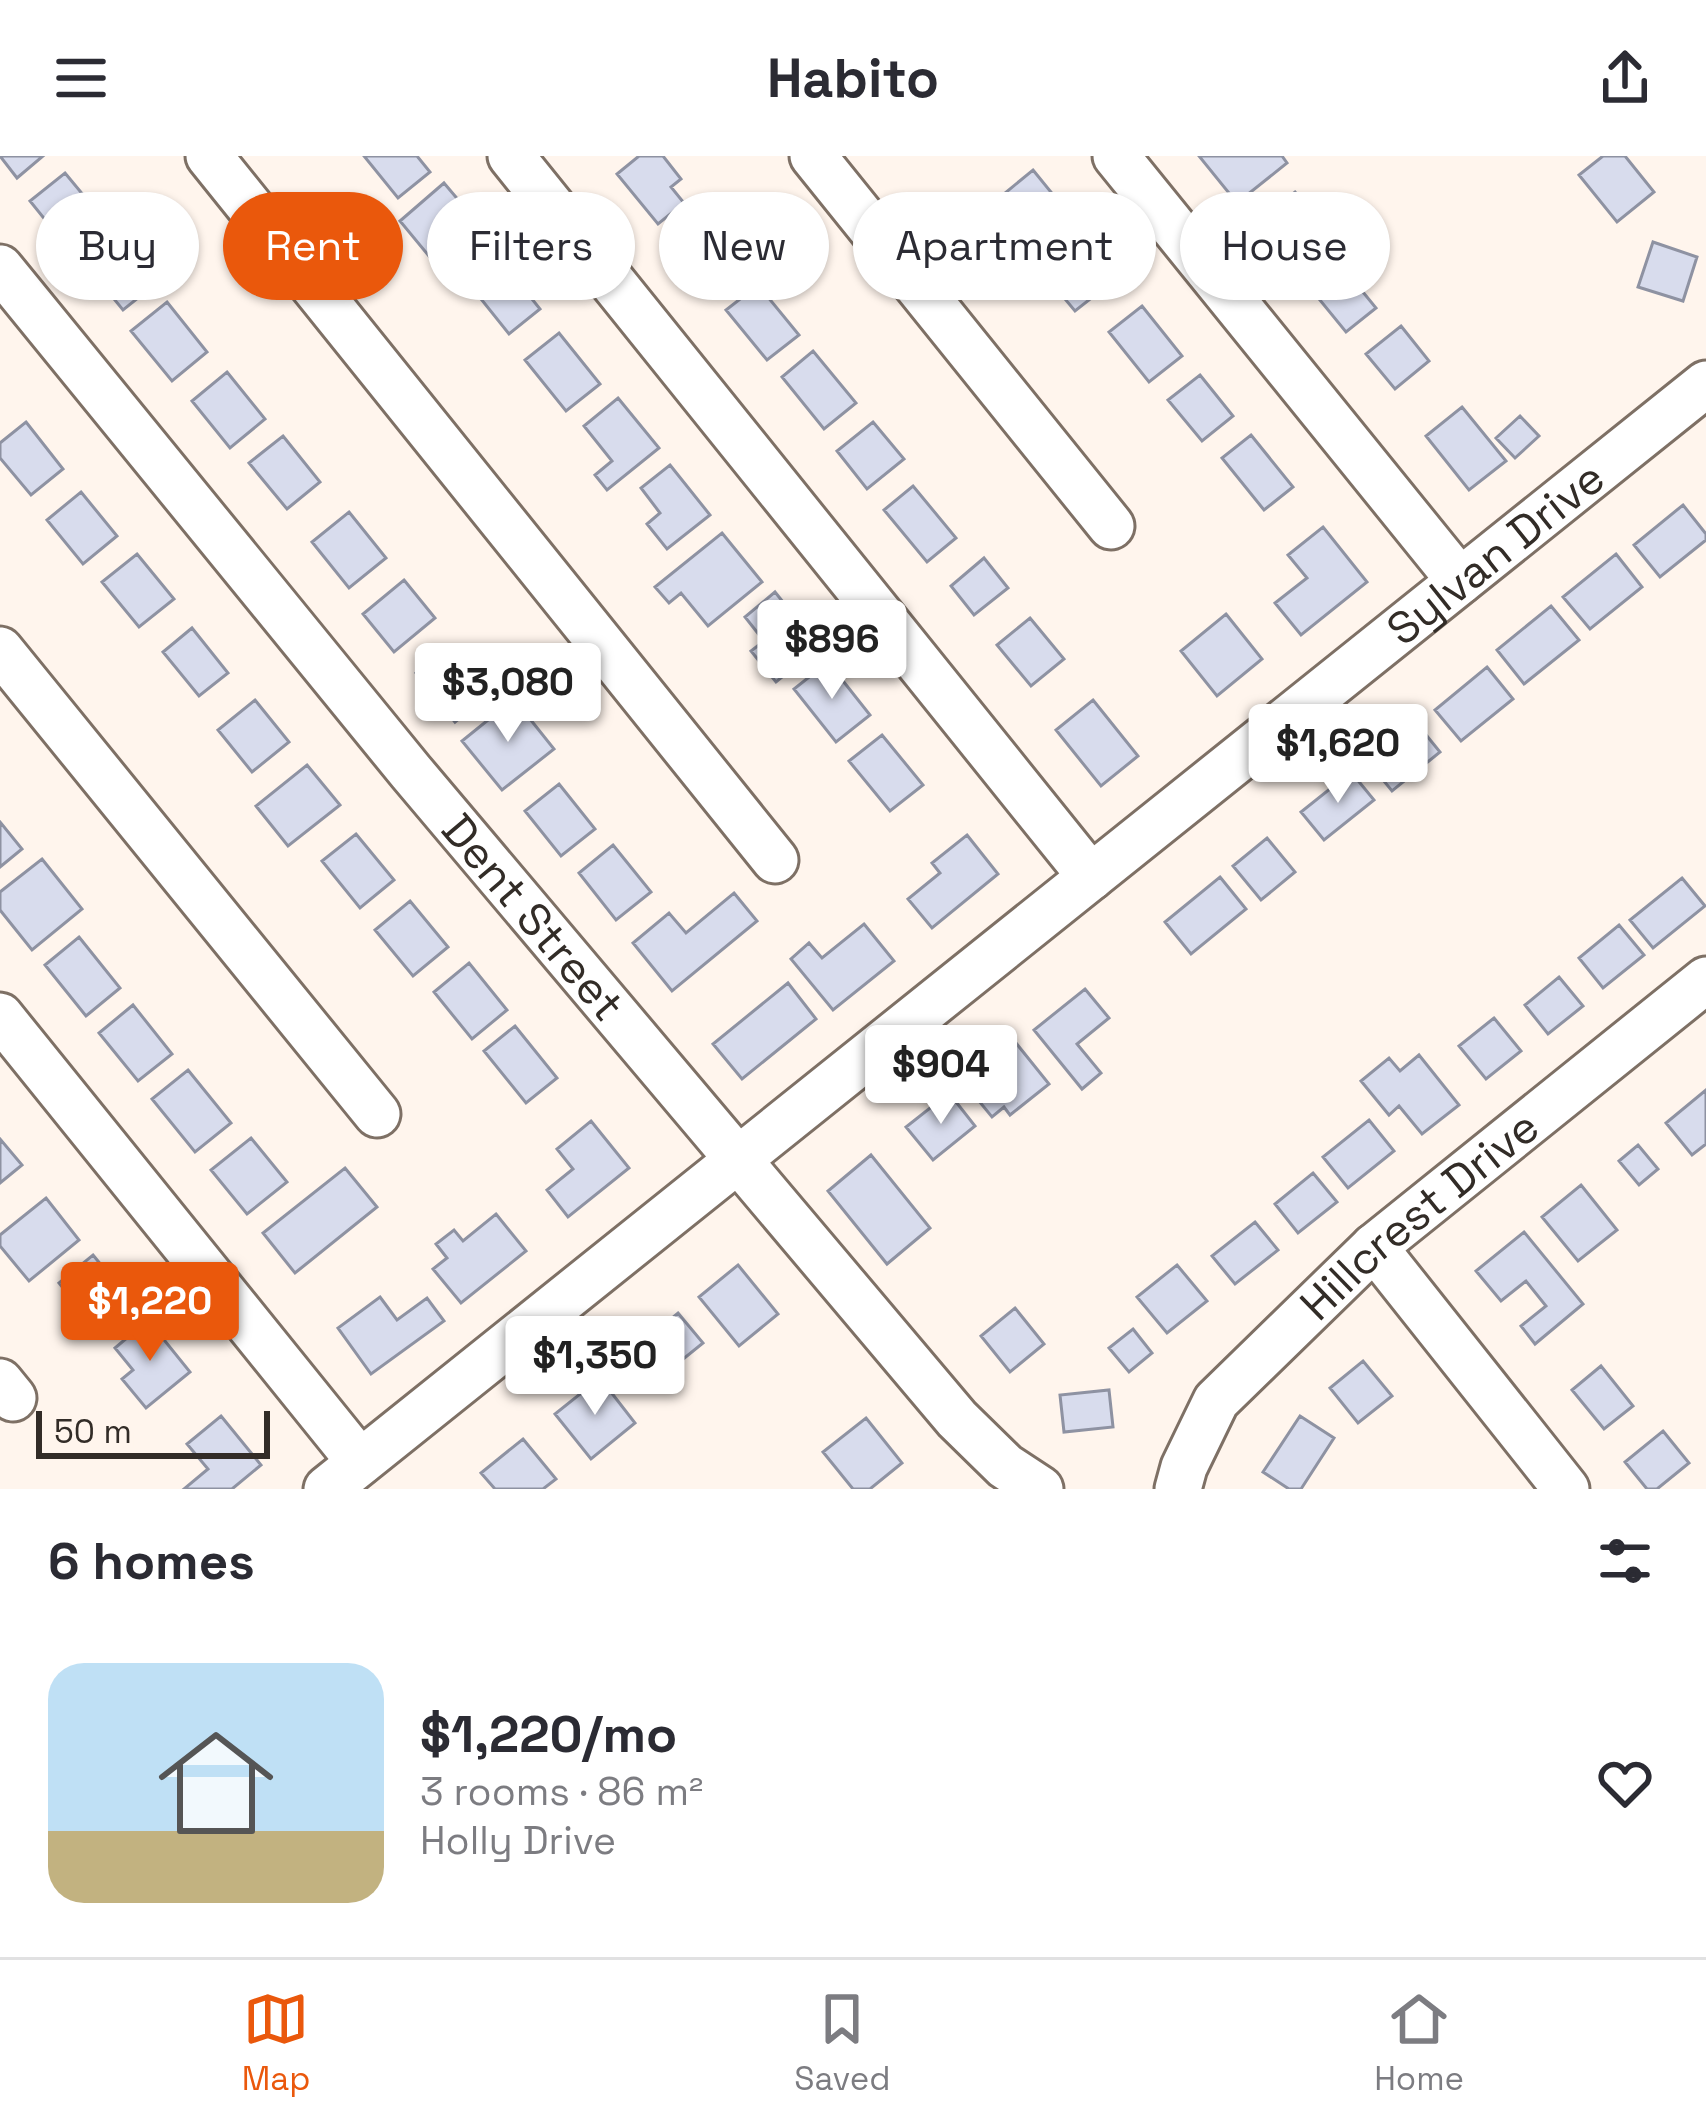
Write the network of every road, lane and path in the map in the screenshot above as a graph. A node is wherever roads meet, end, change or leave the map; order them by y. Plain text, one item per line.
1 (208, 156) edge
2 (511, 156) edge
3 (813, 156) edge
4 (1116, 156) edge
5 (0, 268) edge
6 (1706, 384) edge
7 (1111, 526) dead end
8 (1460, 581) junction
9 (0, 650) edge
10 (775, 860) dead end
11 (1090, 877) junction
12 (1705, 982) edge
13 (0, 1016) edge
14 (376, 1114) dead end
15 (740, 1158) junction
16 (1374, 1247) junction
17 (344, 1476) edge
18 (1040, 1489) edge
19 (1178, 1489) edge
20 (1566, 1489) edge

1 - 10 street
2 - 11 street
3 - 7 street
4 - 8 street
5 - 15 street, Dent Street
6 - 8 street, Sylvan Drive
8 - 11 street, Sylvan Drive
9 - 14 street
11 - 15 street, Sylvan Drive
12 - 16 street, Hillcrest Drive
13 - 17 street
15 - 17 street, Sylvan Drive
15 - 18 street, Dent Street
16 - 19 street, Hillcrest Drive
16 - 20 street

